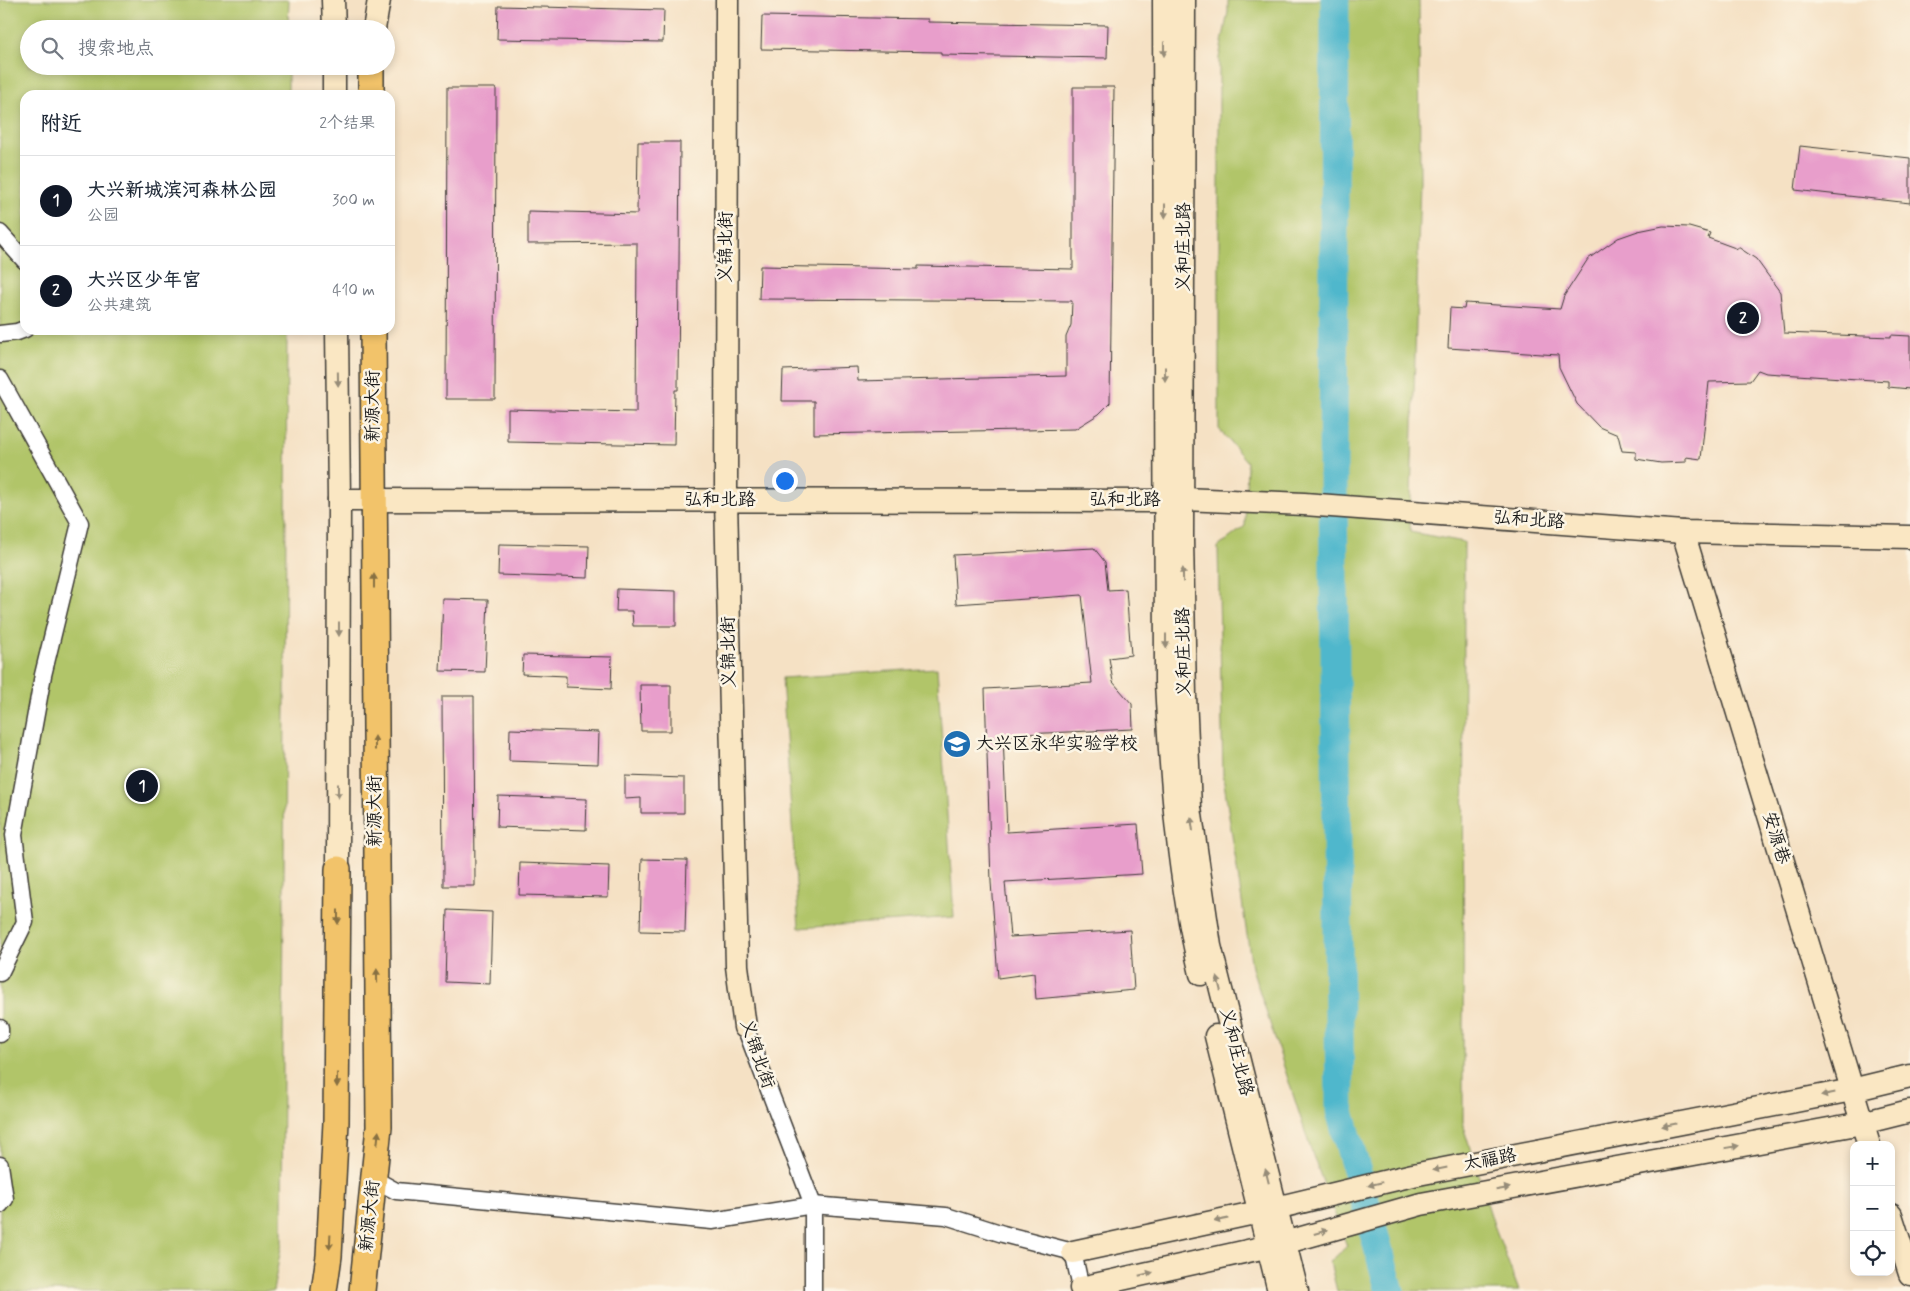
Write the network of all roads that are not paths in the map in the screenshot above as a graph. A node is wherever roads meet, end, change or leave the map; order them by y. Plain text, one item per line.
1 (333, 0) edge
2 (371, 0) edge
3 (379, 0) edge
4 (727, 0) edge
5 (1164, 0) edge
6 (1184, 0) edge
7 (334, 20) edge
8 (372, 20) edge
9 (375, 20) edge
10 (334, 75) edge
11 (371, 75) edge
12 (334, 90) edge
13 (371, 90) edge
14 (0, 234) edge
15 (20, 256) edge
16 (20, 331) edge
17 (0, 334) edge
18 (337, 335) edge
19 (373, 335) edge
20 (0, 379) edge
21 (374, 499) junction
22 (339, 500) junction
23 (726, 500) junction
24 (1174, 500) junction
25 (1682, 532) junction
26 (1910, 537) edge
27 (338, 868) joint
28 (0, 973) edge
29 (745, 1027) joint
30 (0, 1028) edge
31 (0, 1034) edge
32 (1910, 1076) edge
33 (1852, 1090) junction
34 (1910, 1111) edge
35 (1862, 1123) junction
36 (1868, 1141) edge
37 (0, 1165) edge
38 (374, 1179) junction
39 (0, 1205) edge
40 (813, 1205) junction
41 (1267, 1210) junction
42 (1895, 1227) edge
43 (1276, 1244) junction
44 (1073, 1252) junction
45 (1910, 1274) edge
46 (1081, 1288) joint
47 (324, 1291) edge
48 (362, 1291) edge
49 (813, 1291) edge
50 (1279, 1291) edge
51 (1297, 1291) edge

1 - 7 main road
2 - 8 main road
3 - 9 main road
4 - 23 main road, 义锦北街
5 -> 24 main road, 义和庄北路
6 - 24 main road, 义和庄北路
10 - 12 main road
11 - 13 main road
14 - 15 street
16 - 17 street
18 -> 22 main road, 新源大街
19 - 21 main road, 新源大街
20 - 28 street
21 - 22 main road, 弘和北路
21 - 23 main road, 弘和北路
38 -> 21 main road, 新源大街
22 -> 27 main road, 新源大街
23 - 24 main road, 弘和北路
23 - 29 main road, 义锦北街
24 - 25 main road, 弘和北路
24 - 41 main road, 义和庄北路
25 - 26 main road, 弘和北路
25 - 33 main road, 安源巷
27 -> 47 main road
29 - 40 street, 义锦北街
30 - 31 street
32 - 33 main road, 太福路
33 - 35 main road, 安源巷
33 -> 41 main road, 太福路
34 - 35 main road, 太福路
35 - 36 main road, 安源巷
43 -> 35 main road, 太福路
37 - 39 street
38 - 40 street
38 - 48 main road, 新源大街
40 - 44 street
40 - 49 street, 义锦北街
41 - 43 main road, 义和庄北路
41 -> 44 main road, 太福路
42 - 45 main road
46 -> 43 main road, 太福路
43 - 50 main road, 义和庄北路
43 - 51 main road, 义和庄北路
44 - 46 street

